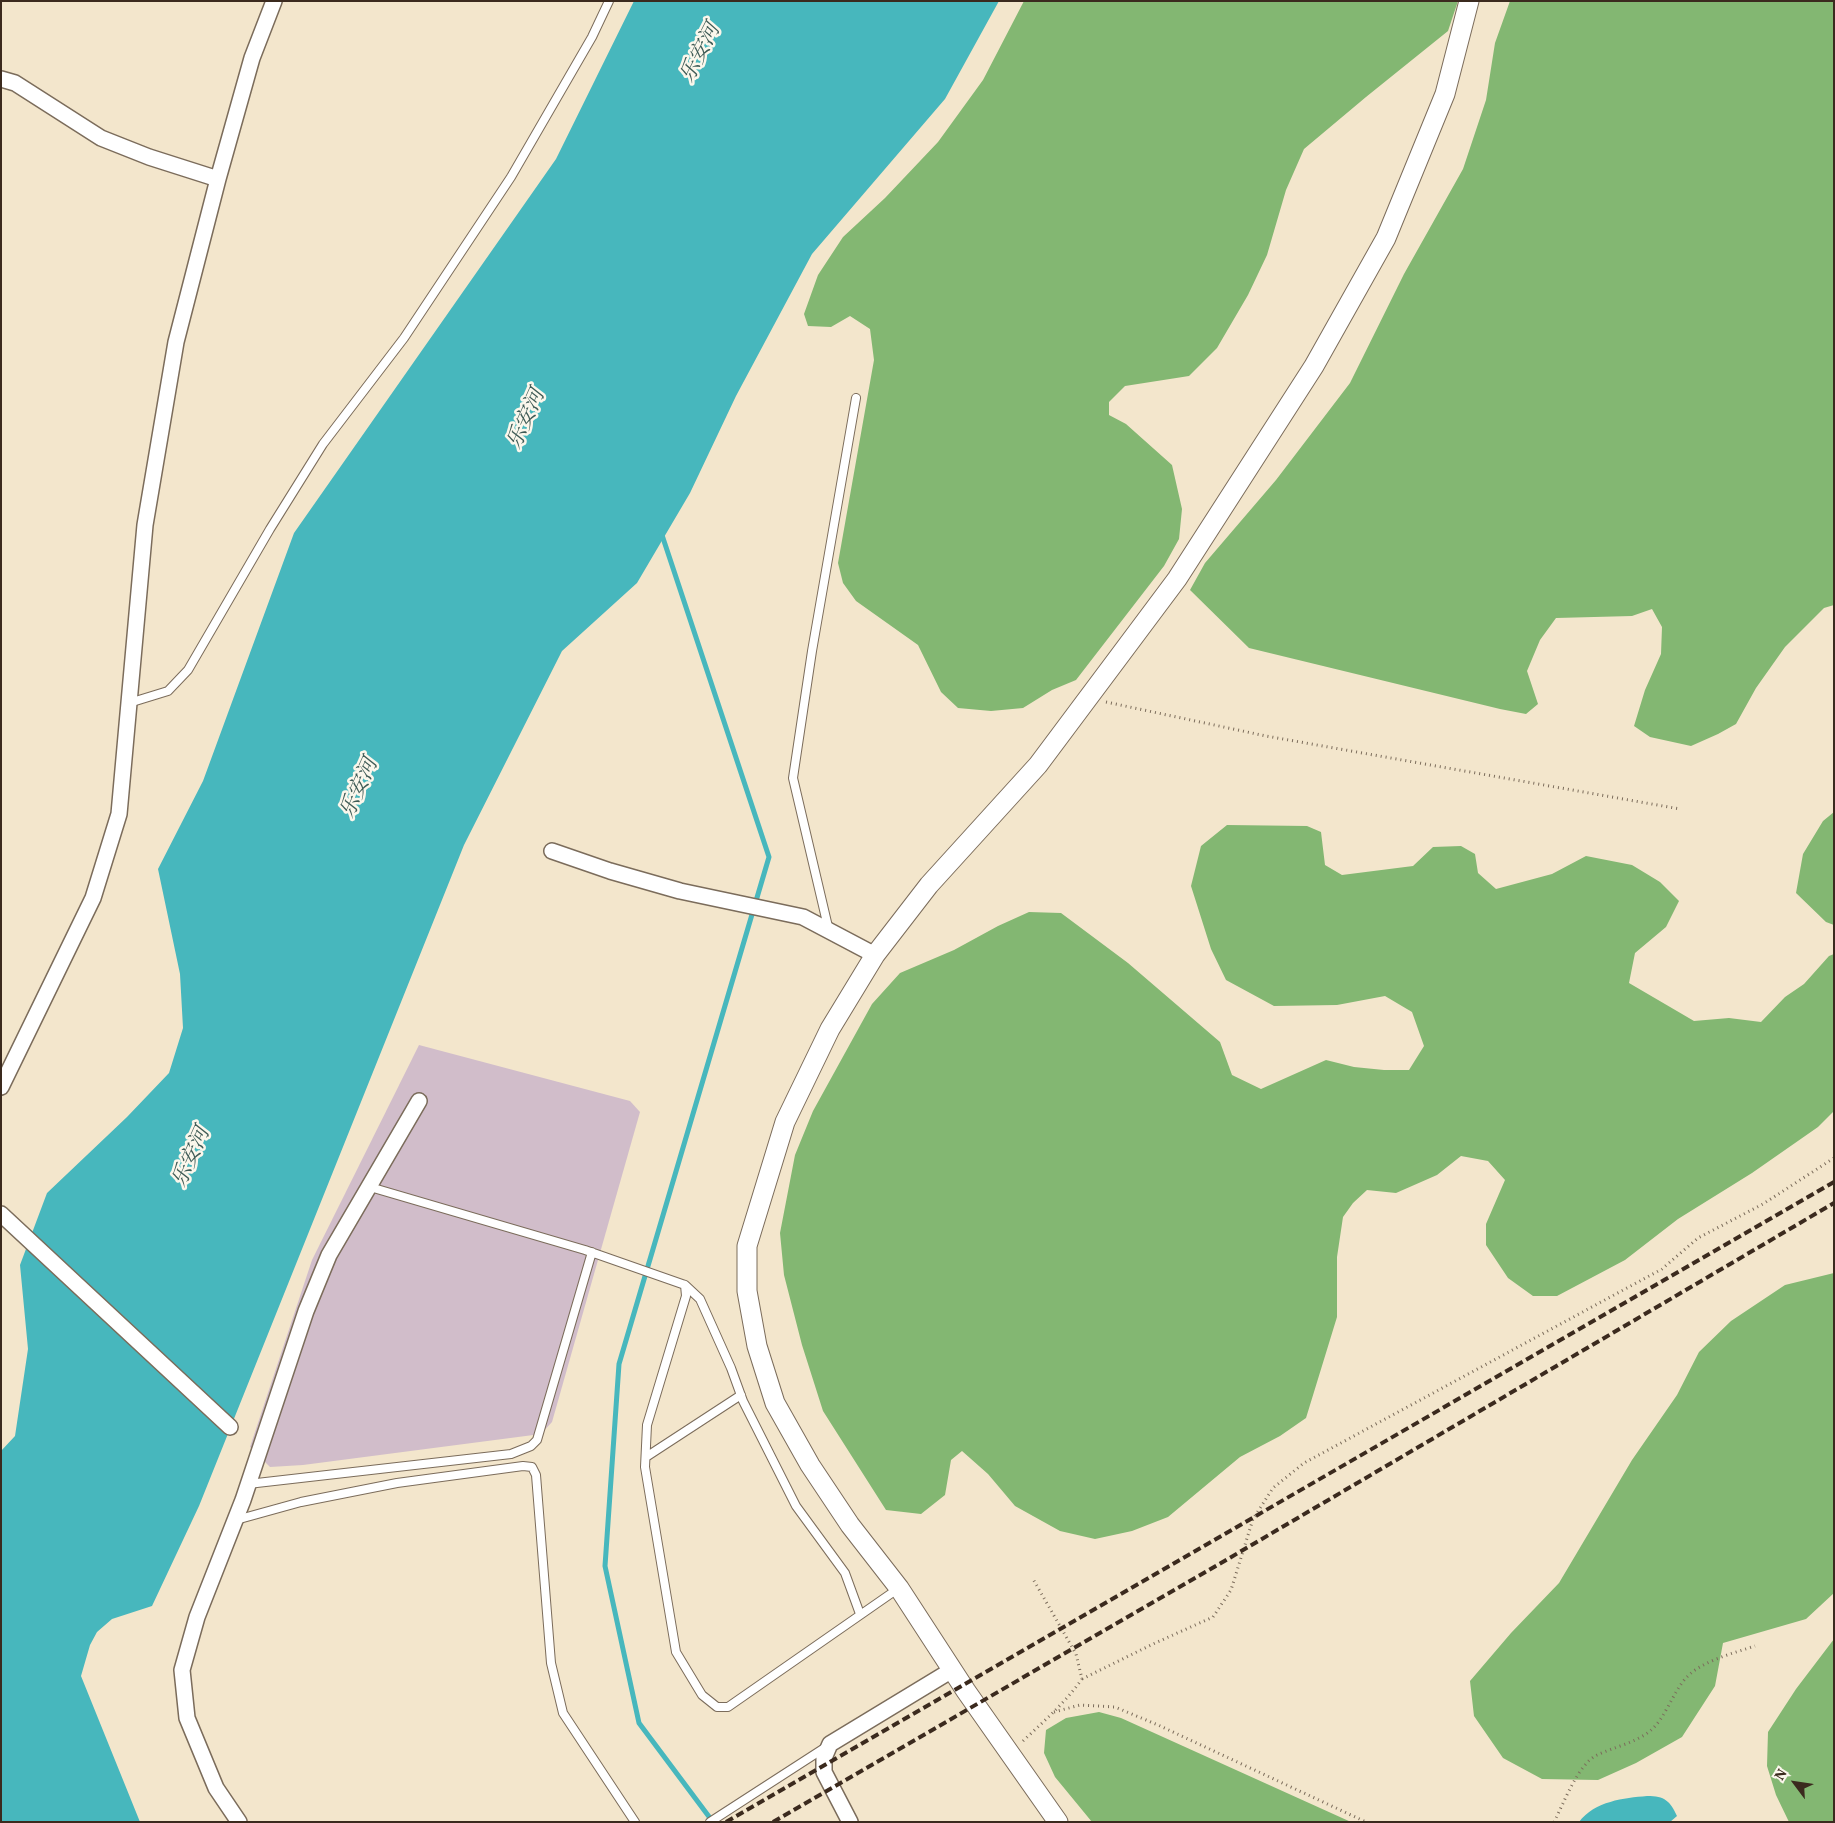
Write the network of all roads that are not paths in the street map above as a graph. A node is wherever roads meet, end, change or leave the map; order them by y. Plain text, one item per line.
1 (274, 1) edge
2 (609, 1) edge
3 (1469, 1) edge
4 (1, 79) edge
5 (218, 179) junction
6 (856, 398) dead end
7 (129, 703) junction
8 (552, 850) dead end
9 (830, 931) junction
10 (875, 955) junction
11 (1, 1087) edge
12 (418, 1101) dead end
13 (370, 1187) junction
14 (1, 1214) edge
15 (592, 1252) junction
16 (685, 1285) junction
17 (741, 1395) junction
18 (230, 1428) dead end
19 (646, 1457) junction
20 (248, 1484) junction
21 (234, 1521) junction
22 (899, 1588) junction
23 (860, 1614) junction
24 (952, 1670) junction
25 (830, 1744) junction
26 (239, 1822) edge
27 (635, 1822) edge
28 (710, 1822) edge
29 (850, 1822) edge
30 (1058, 1822) edge

1 - 5 street
2 - 7 lane
3 - 10 street
4 - 5 street
5 - 7 street
6 - 9 lane
7 - 11 street
8 - 9 street
9 - 10 street
10 - 22 street
12 - 13 street
13 - 15 lane
13 - 20 street
14 - 18 street
15 - 16 lane
15 - 20 lane
16 - 17 lane
16 - 19 lane
17 - 19 lane
17 - 23 lane
19 - 23 lane
20 - 21 street
21 - 26 street
21 - 27 lane
22 - 23 lane
22 - 24 street
24 - 25 street
24 - 30 street
25 - 28 lane
25 - 29 street

